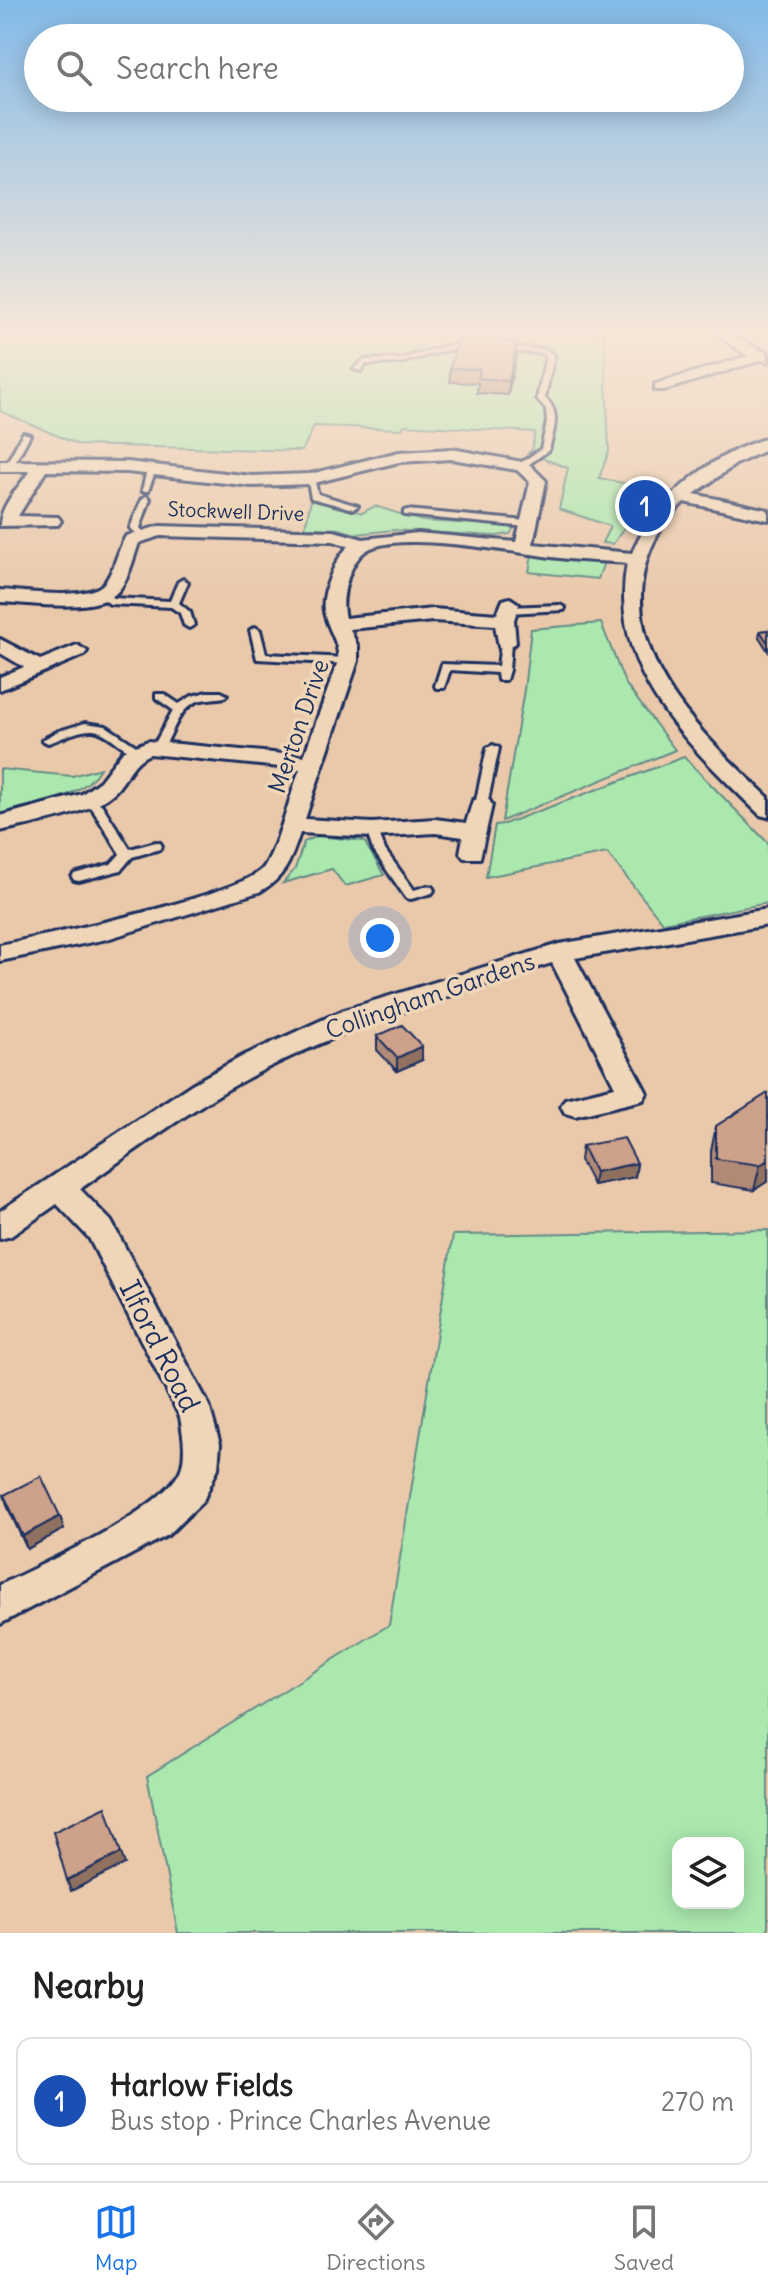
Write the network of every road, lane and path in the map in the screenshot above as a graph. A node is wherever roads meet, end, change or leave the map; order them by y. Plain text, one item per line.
1 (551, 422) edge
2 (26, 435) dead end
3 (768, 443) edge
4 (5, 466) edge
5 (522, 466) junction
6 (41, 467) junction
7 (156, 470) junction
8 (310, 479) junction
9 (680, 496) junction
10 (353, 506) dead end
11 (407, 513) dead end
12 (768, 515) edge
13 (4, 521) edge
14 (52, 521) dead end
15 (527, 524) junction
16 (141, 534) junction
17 (362, 544) junction
18 (523, 548) junction
19 (635, 559) junction
20 (183, 582) dead end
21 (101, 594) junction
22 (0, 596) edge
23 (174, 604) junction
24 (560, 608) dead end
25 (507, 611) junction
26 (339, 624) junction
27 (189, 625) dead end
28 (255, 630) dead end
29 (506, 643) joint
30 (0, 645) edge
31 (77, 651) dead end
32 (348, 661) junction
33 (39, 667) junction
34 (0, 684) edge
35 (440, 686) dead end
36 (221, 695) dead end
37 (160, 696) dead end
38 (178, 708) junction
39 (48, 740) dead end
40 (159, 747) junction
41 (493, 748) dead end
42 (136, 750) junction
43 (310, 763) junction
44 (87, 798) junction
45 (481, 805) joint
46 (768, 810) edge
47 (0, 824) edge
48 (291, 825) junction
49 (372, 830) junction
50 (156, 846) dead end
51 (127, 854) junction
52 (79, 877) dead end
53 (427, 890) dead end
54 (768, 917) edge
55 (559, 952) junction
56 (0, 953) edge
57 (575, 1106) dead end
58 (60, 1189) junction
59 (0, 1227) edge
60 (0, 1605) edge

1 - 5 lane
2 - 4 lane
3 - 9 street
4 - 6 street
5 - 8 street
5 - 15 street
6 - 7 street
6 - 13 street
7 - 8 street
7 - 16 lane
8 - 10 lane
9 - 12 street
9 - 19 street
11 - 15 lane
13 - 14 street
15 - 18 street
16 - 17 street, Stockwell Drive
16 - 21 street, Stockwell Drive
17 - 18 street
17 - 26 street, Merton Drive
18 - 19 street
19 - 46 street
20 - 23 lane
21 - 22 street
21 - 23 lane
23 - 27 lane
24 - 25 lane
25 - 26 street
25 - 29 street
26 - 32 street, Merton Drive
28 - 32 lane
29 - 35 lane
30 - 33 street
31 - 33 street
32 - 43 street, Merton Drive
33 - 34 street
36 - 38 lane
37 - 38 lane
38 - 40 lane
39 - 42 lane
40 - 42 street
40 - 43 street
41 - 45 lane
42 - 44 street
43 - 48 street, Merton Drive
44 - 47 street
44 - 51 lane
45 - 49 street
48 - 49 street
48 - 56 street, Merton Drive
49 - 53 lane
50 - 51 lane
51 - 52 lane
54 - 55 street, Collingham Gardens
55 - 57 street
55 - 58 street, Collingham Gardens
58 - 59 street, Collingham Gardens
58 - 60 street, Ilford Road

